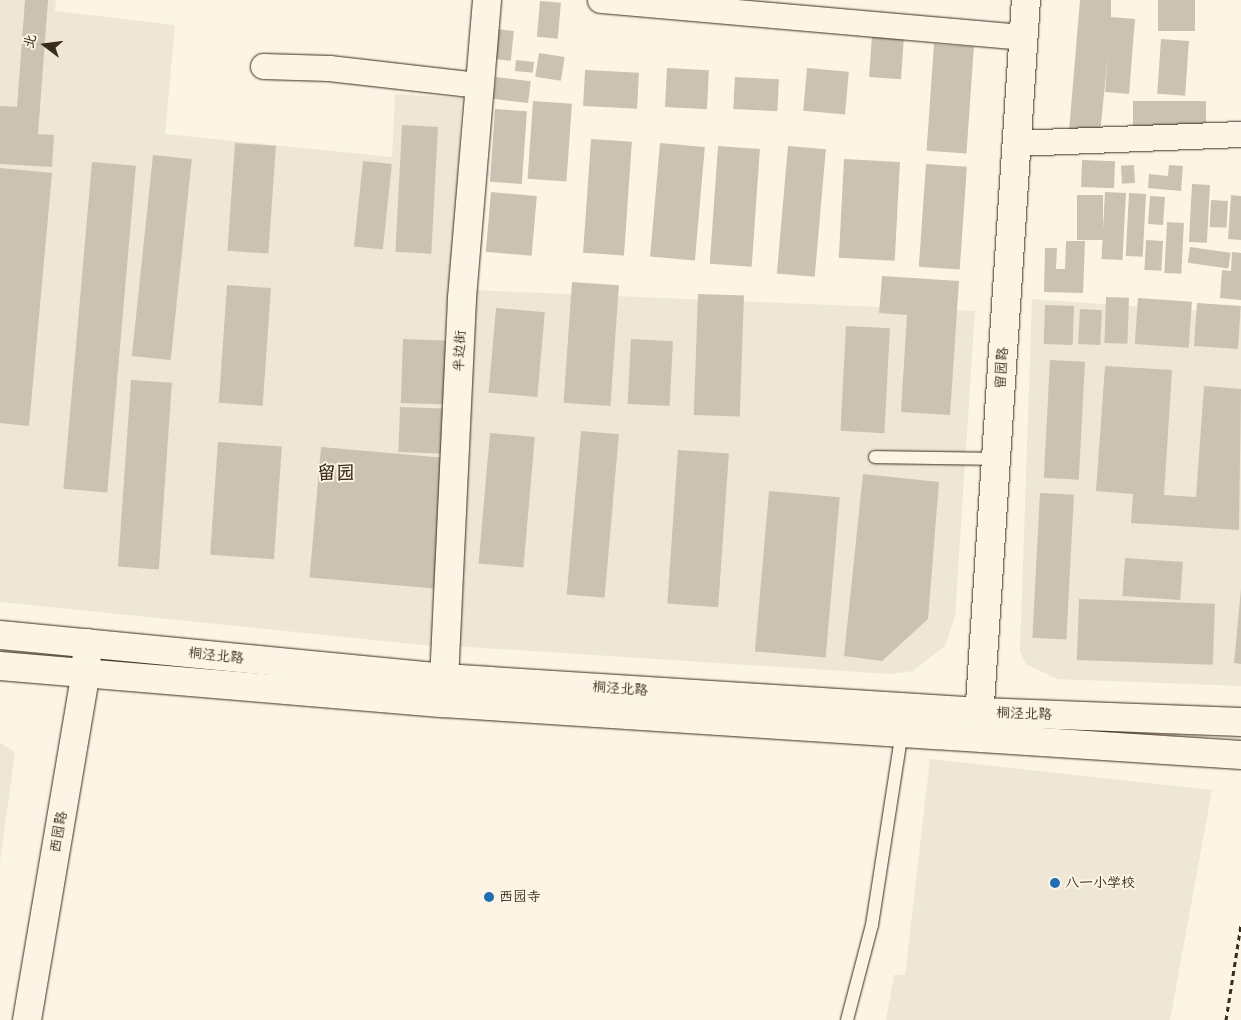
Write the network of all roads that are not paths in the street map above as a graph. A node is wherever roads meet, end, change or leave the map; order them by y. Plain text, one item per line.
1 (487, 0) edge
2 (600, 0) edge
3 (1026, 0) edge
4 (1023, 37) junction
5 (263, 66) dead end
6 (479, 85) junction
7 (1241, 134) edge
8 (1016, 143) junction
9 (875, 457) dead end
10 (996, 459) junction
11 (0, 635) edge
12 (87, 643) junction
13 (0, 666) edge
14 (86, 672) junction
15 (443, 690) junction
16 (1241, 722) edge
17 (979, 725) junction
18 (902, 732) junction
19 (1241, 755) edge
20 (27, 1020) edge
21 (848, 1020) edge

1 - 6 main road, 半边街
2 - 4 street
3 - 4 main road, 留园路
4 - 8 main road, 留园路
5 - 6 street
6 - 15 main road, 半边街
7 - 8 street
8 - 10 main road, 留园路
9 - 10 lane
10 - 17 main road, 留园路
11 - 12 main road, 桐泾北路
12 - 14 main road, 西园路
12 - 15 main road, 桐泾北路
13 - 14 main road, 桐泾北路
14 - 15 main road, 桐泾北路
14 - 20 main road, 西园路
15 - 17 main road, 桐泾北路
15 - 18 main road, 桐泾北路
16 - 17 main road, 桐泾北路
17 - 18 main road, 桐泾北路
17 - 19 main road, 桐泾北路
18 - 21 lane

